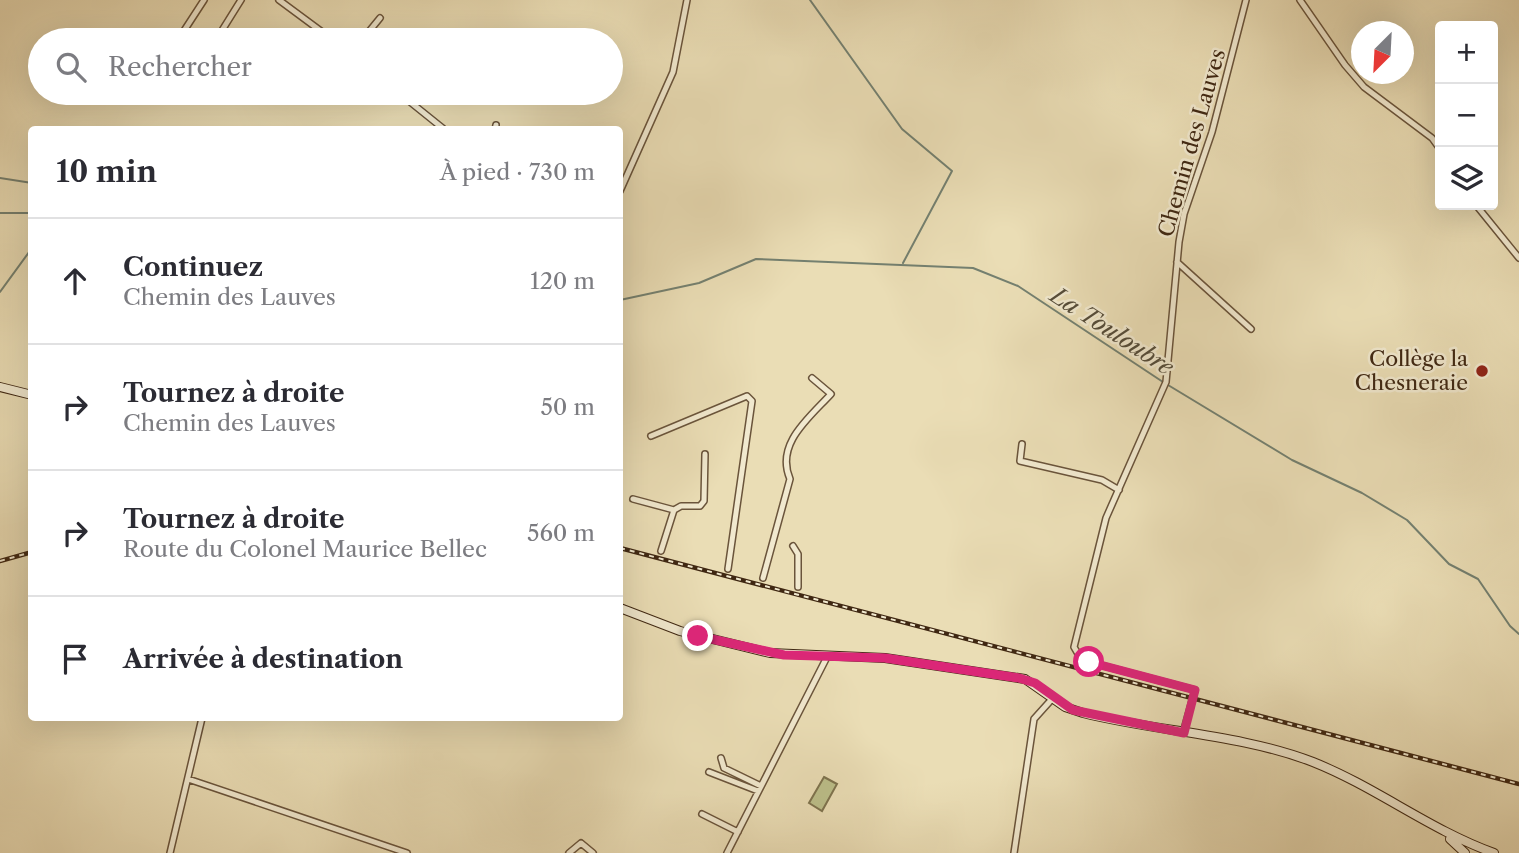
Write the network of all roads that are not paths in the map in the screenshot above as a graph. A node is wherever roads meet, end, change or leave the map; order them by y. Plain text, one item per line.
1 (204, 0) edge
2 (241, 0) edge
3 (687, 0) edge
4 (1246, 0) edge
5 (1300, 0) edge
6 (281, 1) edge
7 (380, 18) dead end
8 (186, 28) edge
9 (224, 28) edge
10 (317, 28) edge
11 (372, 28) edge
12 (414, 105) edge
13 (440, 126) edge
14 (1439, 147) edge
15 (623, 184) edge
16 (1479, 210) edge
17 (1519, 258) edge
18 (1177, 262) junction
19 (1251, 328) dead end
20 (812, 378) dead end
21 (0, 387) edge
22 (28, 394) edge
23 (651, 436) dead end
24 (1022, 444) dead end
25 (705, 454) dead end
26 (1119, 490) junction
27 (633, 499) dead end
28 (674, 510) junction
29 (793, 546) dead end
30 (661, 551) dead end
31 (728, 569) dead end
32 (763, 578) dead end
33 (798, 587) dead end
34 (623, 609) edge
35 (827, 657) junction
36 (1052, 699) junction
37 (201, 721) edge
38 (1184, 733) junction
39 (721, 758) dead end
40 (709, 772) dead end
41 (188, 779) junction
42 (759, 789) junction
43 (702, 814) dead end
44 (1430, 825) junction
45 (738, 832) junction
46 (170, 853) edge
47 (407, 853) edge
48 (569, 853) edge
49 (593, 853) edge
50 (727, 853) edge
51 (1014, 853) edge
52 (1465, 853) edge
53 (1494, 853) edge

1 - 8 street
2 - 9 street
3 - 15 street
4 - 18 street, Chemin des Lauves
5 - 14 street
6 - 10 street
7 - 11 street
12 - 13 street
16 - 17 street
18 - 19 street
18 - 26 street, Chemin des Lauves
20 - 32 street
21 - 22 main road
23 - 31 street
24 - 26 street
25 - 28 street
26 - 38 street, Chemin des Lauves
27 - 28 street
28 - 30 street
29 - 33 street
34 - 35 main road
35 - 36 main road
35 - 42 street
36 - 38 main road
36 - 51 street
37 - 41 street
38 - 44 main road
39 - 42 street
40 - 42 street
41 - 46 street
41 - 47 street
42 - 45 street
43 - 45 street
44 - 52 main road
44 - 53 main road
45 - 50 street
48 - 49 street

